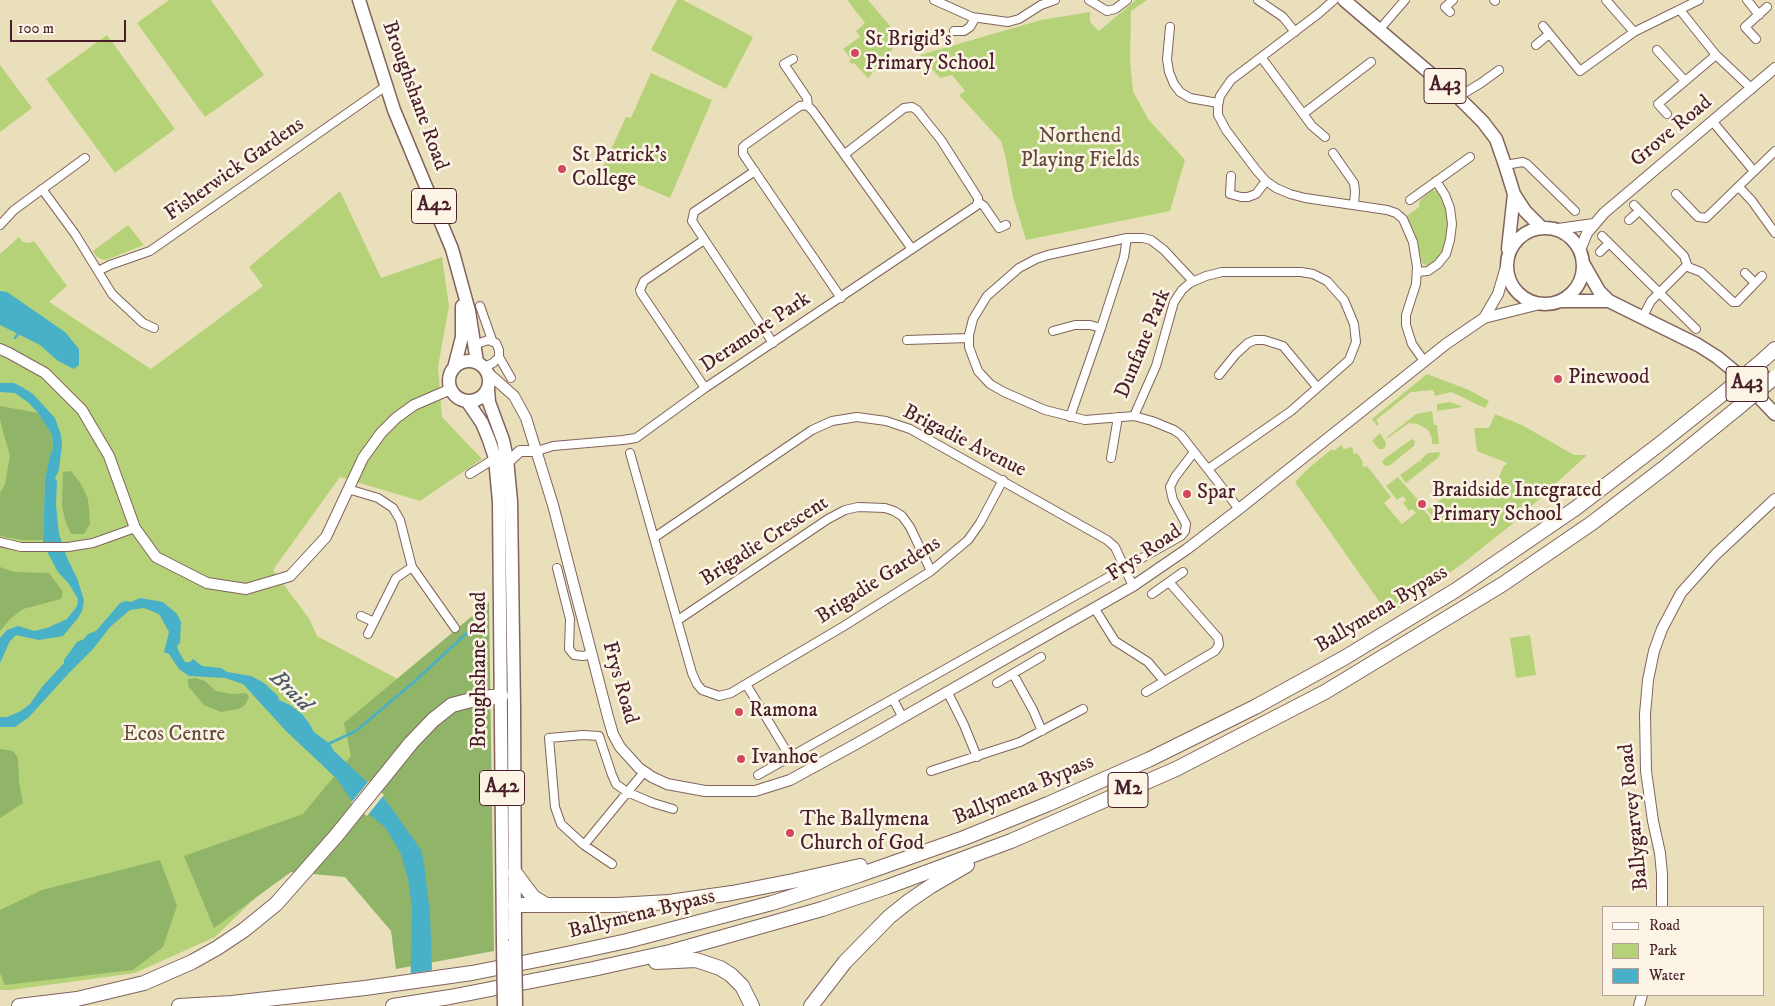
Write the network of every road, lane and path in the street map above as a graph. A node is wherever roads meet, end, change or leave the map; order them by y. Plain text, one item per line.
1 (359, 0) edge
2 (934, 0) edge
3 (1054, 0) edge
4 (1090, 0) edge
5 (1128, 0) edge
6 (1258, 0) edge
7 (1334, 0) edge
8 (1344, 0) edge
9 (1405, 0) edge
10 (1453, 0) edge
11 (1606, 0) edge
12 (1699, 0) edge
13 (1747, 0) edge
14 (1767, 7) dead end
15 (1680, 10) junction
16 (1450, 12) dead end
17 (1759, 15) junction
18 (975, 18) junction
19 (1543, 26) dead end
20 (1170, 27) dead end
21 (1379, 30) junction
22 (954, 31) dead end
23 (1295, 32) junction
24 (1634, 32) junction
25 (1549, 34) junction
26 (1756, 39) dead end
27 (1536, 45) dead end
28 (1657, 50) dead end
29 (1716, 55) junction
30 (793, 58) dead end
31 (1260, 58) junction
32 (1371, 62) dead end
33 (1775, 68) edge
34 (1499, 70) dead end
35 (1685, 81) junction
36 (386, 86) junction
37 (1752, 89) junction
38 (1458, 97) junction
39 (1218, 103) junction
40 (808, 106) junction
41 (1303, 114) junction
42 (1667, 114) dead end
43 (1713, 122) junction
44 (1325, 137) dead end
45 (1775, 151) edge
46 (1333, 153) dead end
47 (845, 154) junction
48 (1470, 157) dead end
49 (85, 158) dead end
50 (1505, 165) junction
51 (1754, 170) junction
52 (754, 171) junction
53 (1231, 176) dead end
54 (1266, 181) junction
55 (1436, 181) junction
56 (1740, 186) junction
57 (42, 189) junction
58 (1514, 194) junction
59 (1676, 194) dead end
60 (1410, 200) dead end
61 (978, 202) junction
62 (1354, 205) junction
63 (1575, 211) dead end
64 (1629, 220) dead end
65 (1594, 224) junction
66 (0, 225) edge
67 (1006, 225) dead end
68 (1541, 227) junction
69 (1558, 229) junction
70 (1775, 233) edge
71 (1602, 236) dead end
72 (1127, 238) junction
73 (704, 240) junction
74 (1608, 243) junction
75 (912, 249) junction
76 (1580, 250) junction
77 (1600, 252) dead end
78 (1507, 261) junction
79 (1584, 263) junction
80 (1686, 265) junction
81 (98, 271) junction
82 (1417, 272) junction
83 (1746, 273) dead end
84 (1762, 276) dead end
85 (1193, 280) junction
86 (1755, 283) junction
87 (463, 291) junction
88 (1658, 293) junction
89 (841, 298) junction
90 (1562, 300) junction
91 (1609, 301) junction
92 (1540, 304) junction
93 (480, 306) dead end
94 (1484, 318) junction
95 (1642, 318) junction
96 (154, 328) dead end
97 (1101, 328) junction
98 (1696, 329) dead end
99 (1052, 331) dead end
100 (968, 338) junction
101 (492, 340) junction
102 (907, 340) dead end
103 (773, 343) junction
104 (474, 345) junction
105 (0, 349) edge
106 (1775, 349) edge
107 (499, 357) junction
108 (1424, 361) junction
109 (454, 368) junction
110 (485, 375) junction
111 (1220, 376) dead end
112 (1775, 377) edge
113 (509, 383) junction
114 (1317, 387) junction
115 (705, 388) junction
116 (451, 389) junction
117 (467, 401) junction
118 (1775, 414) edge
119 (1134, 416) junction
120 (1070, 417) junction
121 (1118, 417) junction
122 (537, 451) junction
123 (1194, 452) junction
124 (630, 453) dead end
125 (503, 458) junction
126 (1111, 458) dead end
127 (1208, 468) junction
128 (470, 474) dead end
129 (1003, 480) junction
130 (348, 489) junction
131 (1775, 499) edge
132 (1239, 510) junction
133 (135, 528) junction
134 (655, 537) junction
135 (0, 542) edge
136 (412, 567) junction
137 (557, 568) dead end
138 (1125, 568) junction
139 (931, 571) junction
140 (1183, 572) dead end
141 (1170, 582) junction
142 (1134, 586) junction
143 (1152, 594) dead end
144 (1095, 609) junction
145 (361, 616) dead end
146 (678, 620) junction
147 (374, 622) junction
148 (455, 628) dead end
149 (368, 634) dead end
150 (592, 654) junction
151 (1041, 657) dead end
152 (1013, 674) junction
153 (1164, 681) junction
154 (997, 682) dead end
155 (746, 684) junction
156 (1146, 692) dead end
157 (948, 693) junction
158 (501, 696) junction
159 (894, 699) junction
160 (514, 708) junction
161 (1083, 709) dead end
162 (903, 718) junction
163 (1042, 731) junction
164 (977, 757) junction
165 (790, 758) junction
166 (931, 771) dead end
167 (644, 772) junction
168 (758, 776) dead end
169 (627, 792) junction
170 (673, 808) dead end
171 (964, 838) junction
172 (1011, 841) junction
173 (584, 845) junction
174 (612, 864) dead end
175 (515, 872) junction
176 (509, 905) junction
177 (547, 906) junction
178 (1662, 906) edge
179 (509, 941) junction
180 (593, 970) junction
181 (19, 1006) edge
182 (180, 1006) edge
183 (395, 1006) edge
184 (504, 1006) edge
185 (516, 1006) edge
186 (752, 1006) edge
187 (812, 1006) edge

1 - 36 main road, Broughshane Road / A42
2 - 18 street
3 - 18 street
4 - 5 street
6 - 23 street
7 - 23 street
8 - 21 main road, A43
9 - 21 street
10 - 16 street
11 - 24 street
12 - 15 street
13 - 17 street
14 - 17 street
15 - 24 street
15 - 29 street
17 - 26 street
18 - 22 street
19 - 25 street
20 - 39 street
21 - 38 main road, A43
23 - 31 street
24 - 25 street
25 - 27 street
28 - 35 street
29 - 35 street
29 - 37 street
30 - 40 street
31 - 39 street
31 - 41 street
32 - 41 street
33 - 37 street, Grove Road
34 - 38 street
35 - 42 street
36 - 81 street, Fisherwick Gardens
36 - 87 main road, Broughshane Road / A42
37 - 43 street, Grove Road
38 - 50 main road, A43
39 - 54 street
40 - 47 street
40 - 52 street
41 - 44 street
43 - 51 street
43 - 65 street, Grove Road
45 - 51 street
46 - 62 street
47 - 61 street
47 - 75 street
48 - 55 street
49 - 57 street
50 - 58 main road, A43
50 - 63 street
51 - 56 street
52 - 73 street
52 - 89 street
53 - 54 street
54 - 62 street
55 - 60 street
55 - 82 street
56 - 59 street
56 - 70 street
57 - 66 street
57 - 81 street
58 - 68 main road, A43
58 - 78 main road, A43
61 - 67 street
61 - 75 street, Deramore Park
62 - 82 street
64 - 80 street
65 - 69 street
65 - 76 street, Grove Road
68 - 69 main road
68 - 78 main road
69 - 76 main road, A43
71 - 74 street
72 - 85 street
72 - 97 street
72 - 100 street
73 - 103 street
73 - 115 street
74 - 77 street
74 - 88 street
75 - 89 street, Deramore Park
76 - 79 main road, A43
78 - 92 main road, A43
78 - 94 street, Frys Road
79 - 90 main road
79 - 91 main road, A43
80 - 86 street
80 - 88 street
81 - 96 street
82 - 108 street
83 - 86 street
84 - 86 street
85 - 114 street, Dunfane Park
85 - 119 street, Dunfane Park
87 - 104 main road, A42
87 - 109 main road, A42
88 - 95 street
88 - 98 street
89 - 103 street, Deramore Park
90 - 91 main road, A43
90 - 92 main road, A43
91 - 95 main road, A43
92 - 94 street, Frys Road
93 - 101 street
94 - 108 street, Frys Road
95 - 118 main road, A43
97 - 99 street
97 - 120 street
100 - 102 street
100 - 120 street
101 - 104 street
101 - 107 street
103 - 115 street, Deramore Park
104 - 110 main road, A42
105 - 133 street
106 - 171 highway, Ballymena Bypass / M2, bridge
107 - 110 street
107 - 113 street
108 - 132 street, Frys Road
109 - 110 main road
109 - 116 main road, A42
110 - 113 street, Frys Road
110 - 117 main road
110 - 125 main road, Broughshane Road / A42
111 - 114 street
112 - 172 highway, Ballymena Bypass / M2, bridge
113 - 122 street, Frys Road
114 - 127 street, Dunfane Park
115 - 122 street, Deramore Park
116 - 117 main road, A42
116 - 130 street
117 - 125 main road, Broughshane Road / A42
119 - 121 street
119 - 123 street, Dunfane Park
120 - 121 street
121 - 126 street
122 - 125 street
122 - 150 street, Frys Road
123 - 127 street, Dunfane Park
123 - 138 street, Frys Road
124 - 134 street, Brigadie Gardens
125 - 128 street
125 - 158 main road, Broughshane Road / A42
125 - 160 main road, Broughshane Road / A42
127 - 132 street, Dunfane Park
129 - 134 street, Brigadie Avenue
129 - 138 street, Brigadie Avenue
129 - 139 street, Brigadie Gardens
130 - 133 street
130 - 136 street
131 - 178 street, Ballygarvey Road
132 - 142 street, Frys Road
133 - 135 street
134 - 146 street, Brigadie Gardens
136 - 147 street
136 - 148 street
137 - 150 street
138 - 142 street, Brigadie Avenue
138 - 159 street, Frys Road
139 - 146 street, Brigadie Crescent
139 - 155 street, Brigadie Gardens
140 - 141 street
141 - 143 street
141 - 153 street
142 - 144 street, Frys Road
144 - 153 street
144 - 157 street, Frys Road
145 - 147 street
146 - 155 street, Brigadie Gardens
147 - 149 street
150 - 167 street, Frys Road
151 - 152 street
152 - 154 street
152 - 163 street
153 - 156 street
155 - 165 street
157 - 162 street, Frys Road
157 - 164 street
158 - 160 main road
158 - 176 main road, Broughshane Road / A42
158 - 181 highway
159 - 162 street
159 - 165 street, Frys Road
160 - 175 main road, Broughshane Road / A42
161 - 163 street
162 - 167 street, Frys Road
163 - 164 street
164 - 166 street
165 - 168 street, Frys Road
167 - 169 street
169 - 170 street
169 - 173 street
169 - 173 street
171 - 177 highway
171 - 182 highway, Ballymena Bypass / M2
172 - 180 highway, Ballymena Bypass / M2
172 - 187 highway
173 - 174 street
175 - 176 main road, Broughshane Road / A42
175 - 177 highway
176 - 177 highway
176 - 179 main road, Broughshane Road / A42
179 - 184 main road, Broughshane Road / A42, bridge
179 - 185 main road, A42, bridge
180 - 183 highway, Ballymena Bypass / M2
180 - 186 highway

